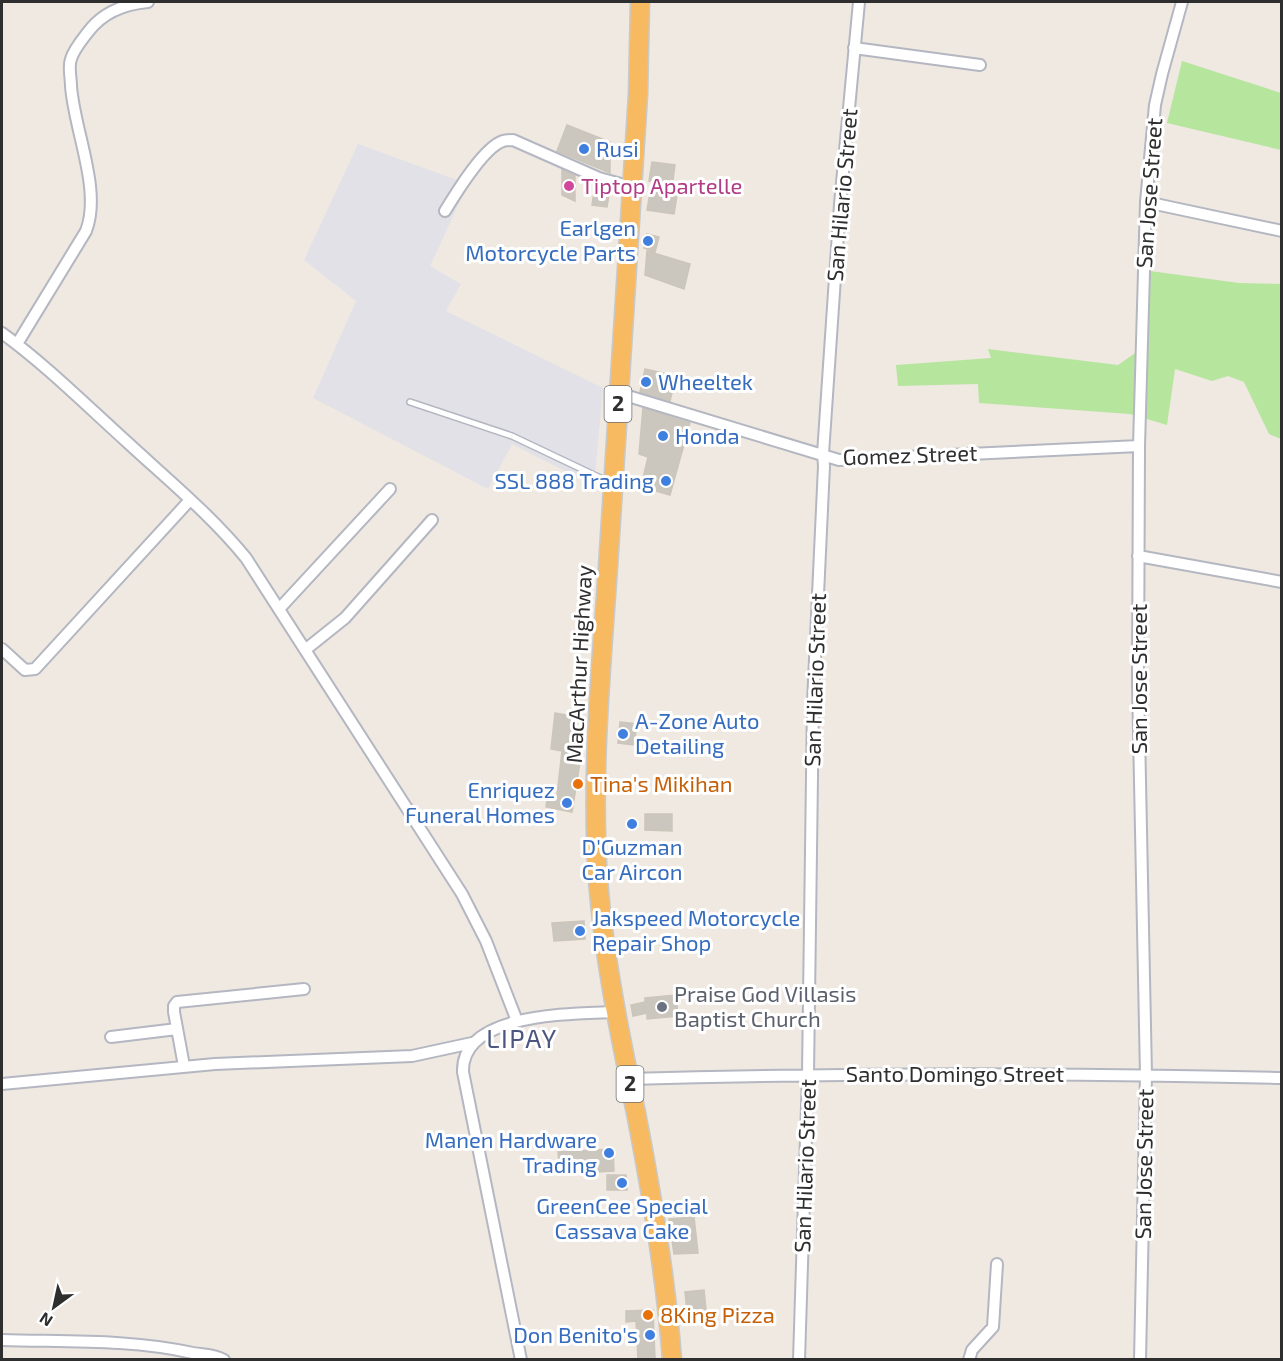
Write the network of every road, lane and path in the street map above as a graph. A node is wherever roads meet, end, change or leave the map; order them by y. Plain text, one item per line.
1 (148, 2) edge
2 (640, 2) edge
3 (859, 2) edge
4 (1182, 2) edge
5 (854, 48) junction
6 (981, 65) dead end
7 (632, 188) junction
8 (1146, 202) junction
9 (445, 211) dead end
10 (1281, 231) edge
11 (2, 333) edge
12 (17, 344) junction
13 (618, 393) junction
14 (410, 402) dead end
15 (1139, 446) junction
16 (823, 454) junction
17 (613, 484) junction
18 (390, 489) dead end
19 (190, 500) junction
20 (432, 520) dead end
21 (1138, 556) junction
22 (1281, 582) edge
23 (279, 609) junction
24 (2, 649) edge
25 (305, 650) junction
26 (304, 989) dead end
27 (614, 1012) junction
28 (517, 1021) junction
29 (177, 1029) junction
30 (111, 1037) dead end
31 (472, 1043) junction
32 (184, 1066) junction
33 (808, 1074) junction
34 (1146, 1075) junction
35 (1281, 1078) edge
36 (629, 1079) junction
37 (2, 1084) edge
38 (997, 1264) dead end
39 (2, 1340) edge
40 (224, 1359) edge
41 (521, 1359) edge
42 (672, 1359) edge
43 (799, 1359) edge
44 (969, 1359) edge
45 (1140, 1359) edge

1 - 12 street
2 - 7 highway, MacArthur Highway / 2
3 - 5 street, San Hilario Street
4 - 8 street, San Jose Street
5 - 6 street
5 - 16 street, San Hilario Street
7 - 9 street
7 - 13 highway, MacArthur Highway / 2
8 - 10 street
8 - 15 street, San Jose Street
11 - 12 street
12 - 19 street
13 - 16 street, Gomez Street
13 - 17 highway, MacArthur Highway / 2
14 - 17 lane
15 - 16 street, Gomez Street
15 - 21 street, San Jose Street
16 - 33 street, San Hilario Street
17 - 27 highway, MacArthur Highway / 2
18 - 23 street
19 - 23 street
19 - 24 street
20 - 25 street
21 - 22 street
21 - 34 street, San Jose Street
23 - 25 street
25 - 28 street
26 - 29 street
27 - 28 street
27 - 36 highway, MacArthur Highway / 2
28 - 31 street
29 - 30 street
29 - 32 street
31 - 32 street
31 - 41 street
32 - 37 street
33 - 34 street, Santo Domingo Street
33 - 36 street, Santo Domingo Street
33 - 43 street, San Hilario Street
34 - 35 street, Santo Domingo Street
34 - 45 street, San Jose Street
36 - 42 highway, MacArthur Highway / 2
38 - 44 street
39 - 40 street

